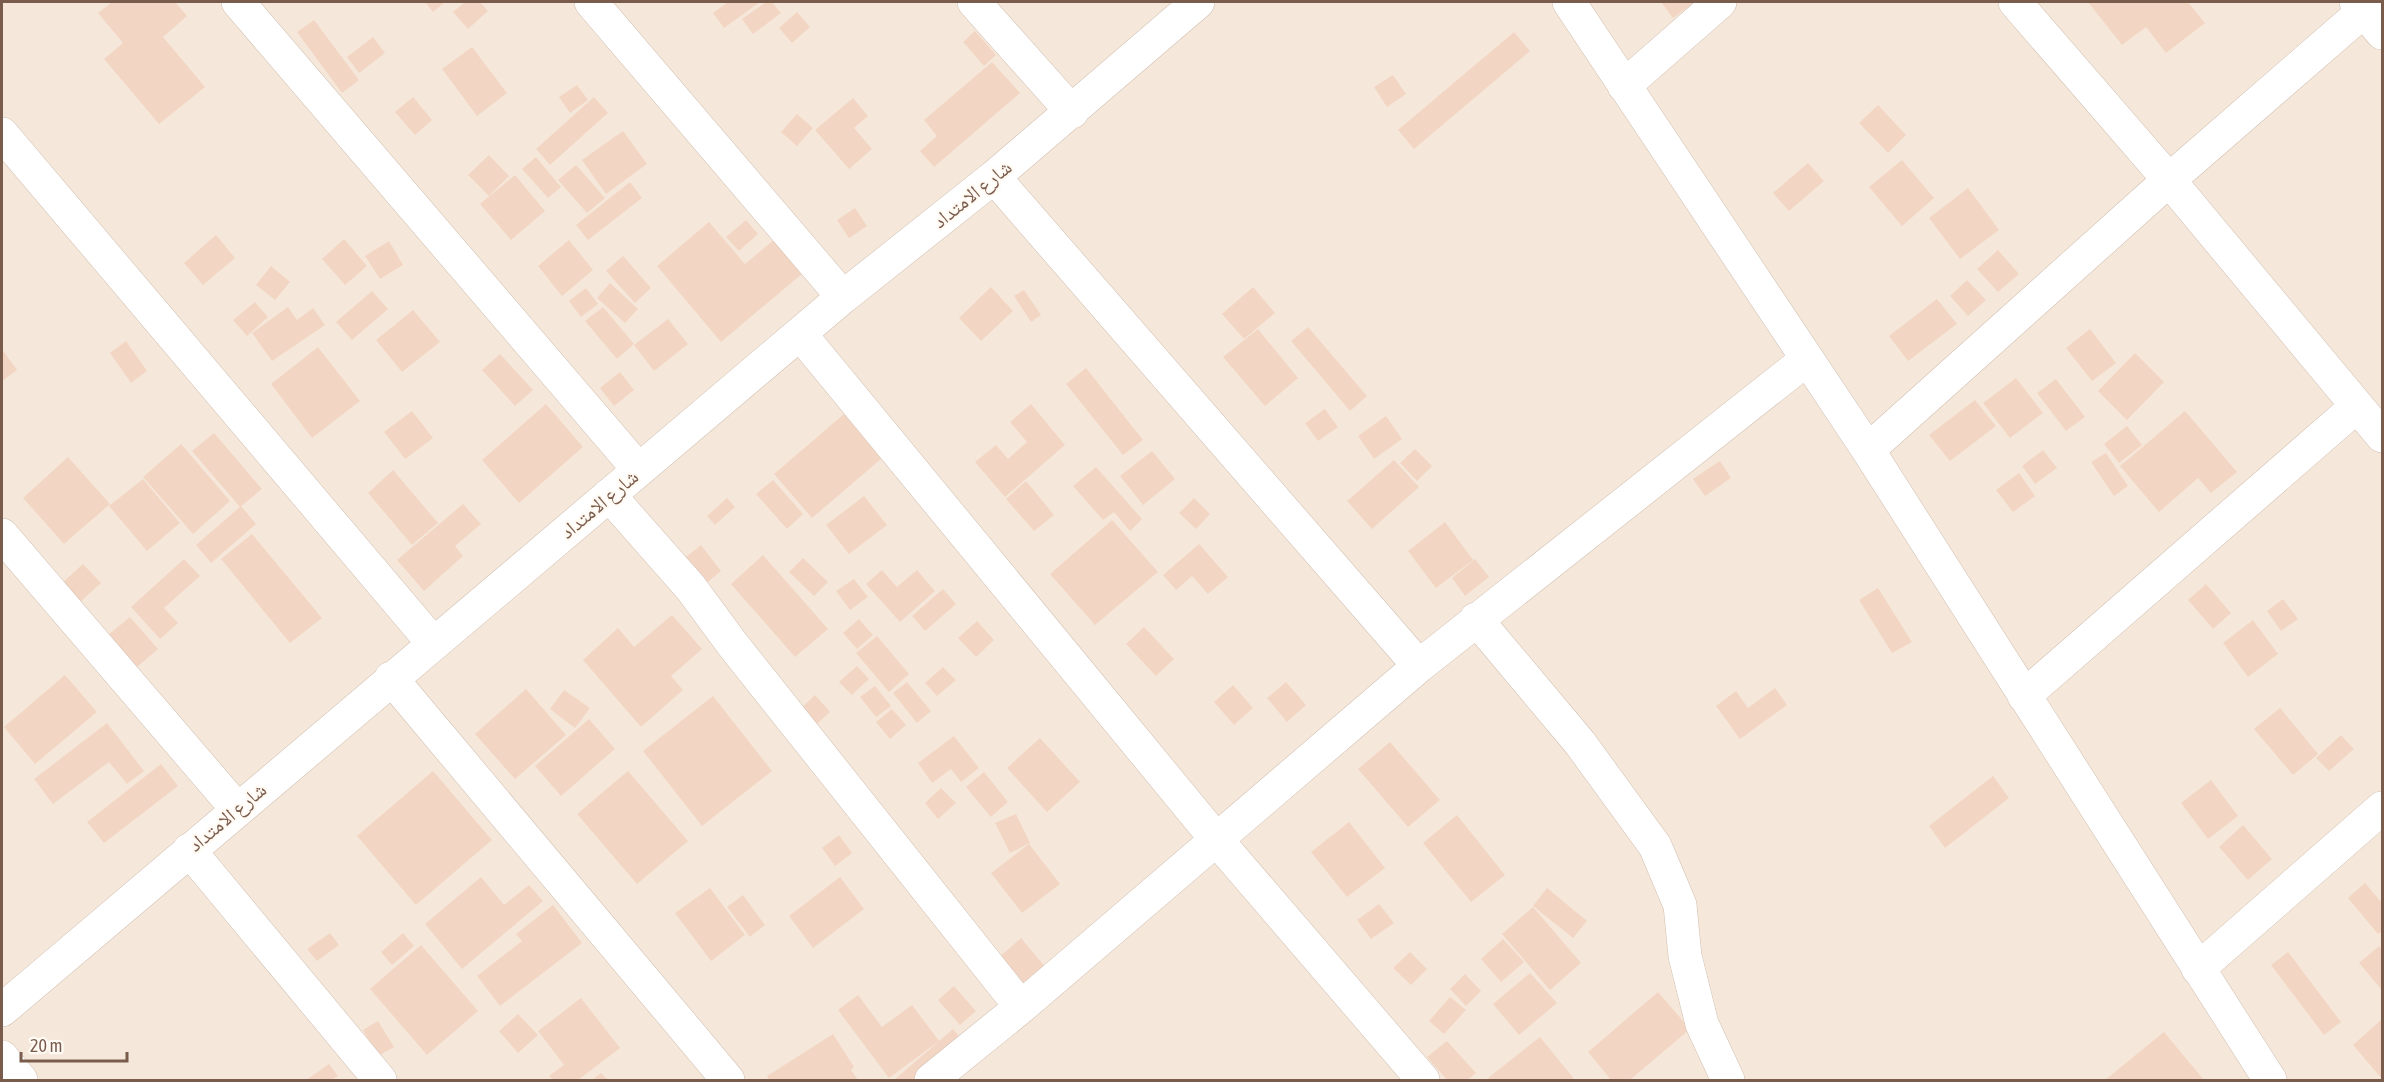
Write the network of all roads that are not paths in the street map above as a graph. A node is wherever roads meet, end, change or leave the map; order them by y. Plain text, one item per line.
1 (238, 2) edge
2 (591, 2) edge
3 (974, 2) edge
4 (1198, 2) edge
5 (1569, 2) edge
6 (1720, 2) edge
7 (2015, 2) edge
8 (2369, 12) edge
9 (1624, 86) junction
10 (1072, 112) junction
11 (2, 134) edge
12 (994, 177) junction
13 (2169, 180) junction
14 (843, 297) junction
15 (801, 334) junction
16 (1806, 360) junction
17 (2357, 406) junction
18 (2382, 436) edge
19 (1868, 450) junction
20 (639, 470) junction
21 (609, 495) junction
22 (2, 535) edge
23 (1476, 619) junction
24 (433, 643) junction
25 (1419, 666) junction
26 (392, 678) junction
27 (2024, 696) junction
28 (2382, 808) edge
29 (237, 809) junction
30 (1216, 839) junction
31 (189, 850) junction
32 (2198, 969) junction
33 (7, 993) edge
34 (1021, 1007) junction
35 (2, 1057) edge
36 (363, 1074) edge
37 (21, 1080) edge
38 (728, 1080) edge
39 (931, 1080) edge
40 (1423, 1080) edge
41 (1728, 1080) edge
42 (2270, 1080) edge

1 - 20 street
2 - 14 street
3 - 10 street
4 - 10 street, شارع الامتداد
5 - 9 street
6 - 9 street
7 - 13 street
8 - 13 street
9 - 16 street
10 - 12 street, شارع الامتداد
11 - 24 street
12 - 14 street, شارع الامتداد
12 - 25 street
13 - 17 street
13 - 19 street
14 - 15 street, شارع الامتداد
15 - 20 street, شارع الامتداد
15 - 30 street
16 - 19 street
16 - 23 street
17 - 18 street
17 - 27 street
19 - 27 street
20 - 21 street, شارع الامتداد
21 - 24 street, شارع الامتداد
21 - 34 street
22 - 29 street
23 - 25 street
23 - 41 street
24 - 26 street, شارع الامتداد
25 - 30 street
26 - 29 street, شارع الامتداد
26 - 38 street
27 - 32 street
28 - 32 street
29 - 31 street, شارع الامتداد
30 - 34 street
30 - 40 street
31 - 33 street, شارع الامتداد
31 - 36 street
32 - 42 street
34 - 39 street
35 - 37 street

